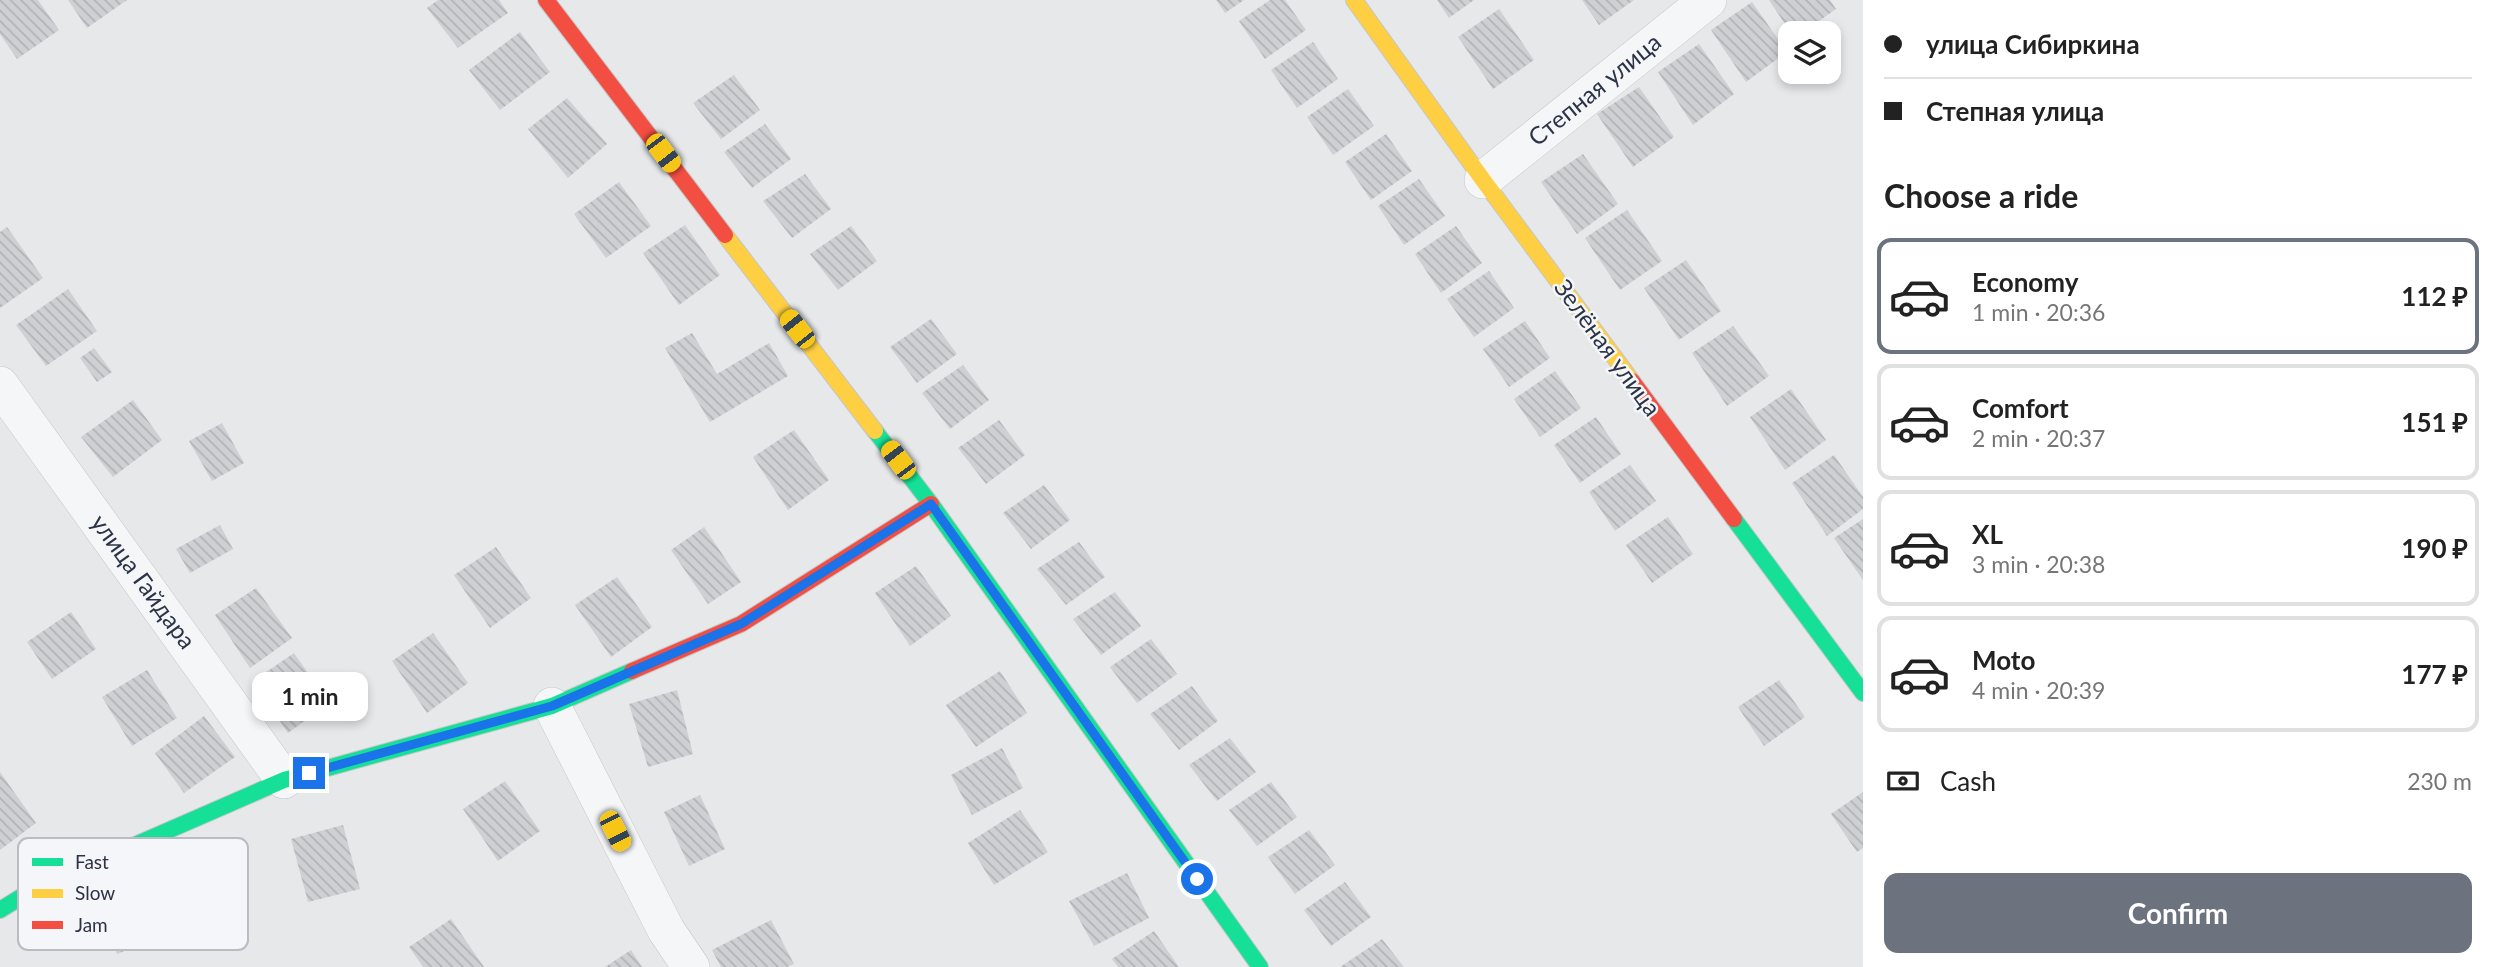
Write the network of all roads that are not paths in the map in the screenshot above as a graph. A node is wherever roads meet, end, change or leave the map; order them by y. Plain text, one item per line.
1 (546, 0) edge
2 (1354, 0) edge
3 (1708, 0) edge
4 (1483, 180) junction
5 (0, 385) edge
6 (931, 504) junction
7 (1863, 693) edge
8 (552, 706) junction
9 (284, 780) junction
10 (151, 838) edge
11 (18, 899) edge
12 (0, 910) edge
13 (691, 967) edge
14 (1260, 967) edge

1 - 6 street
2 - 4 street, Зелёная улица
3 - 4 street, Степная улица
4 - 7 street, Зелёная улица
5 - 9 street, улица Гайдара
6 - 8 street
6 - 14 street
8 - 9 street
8 - 13 street
9 - 10 street
11 - 12 street

